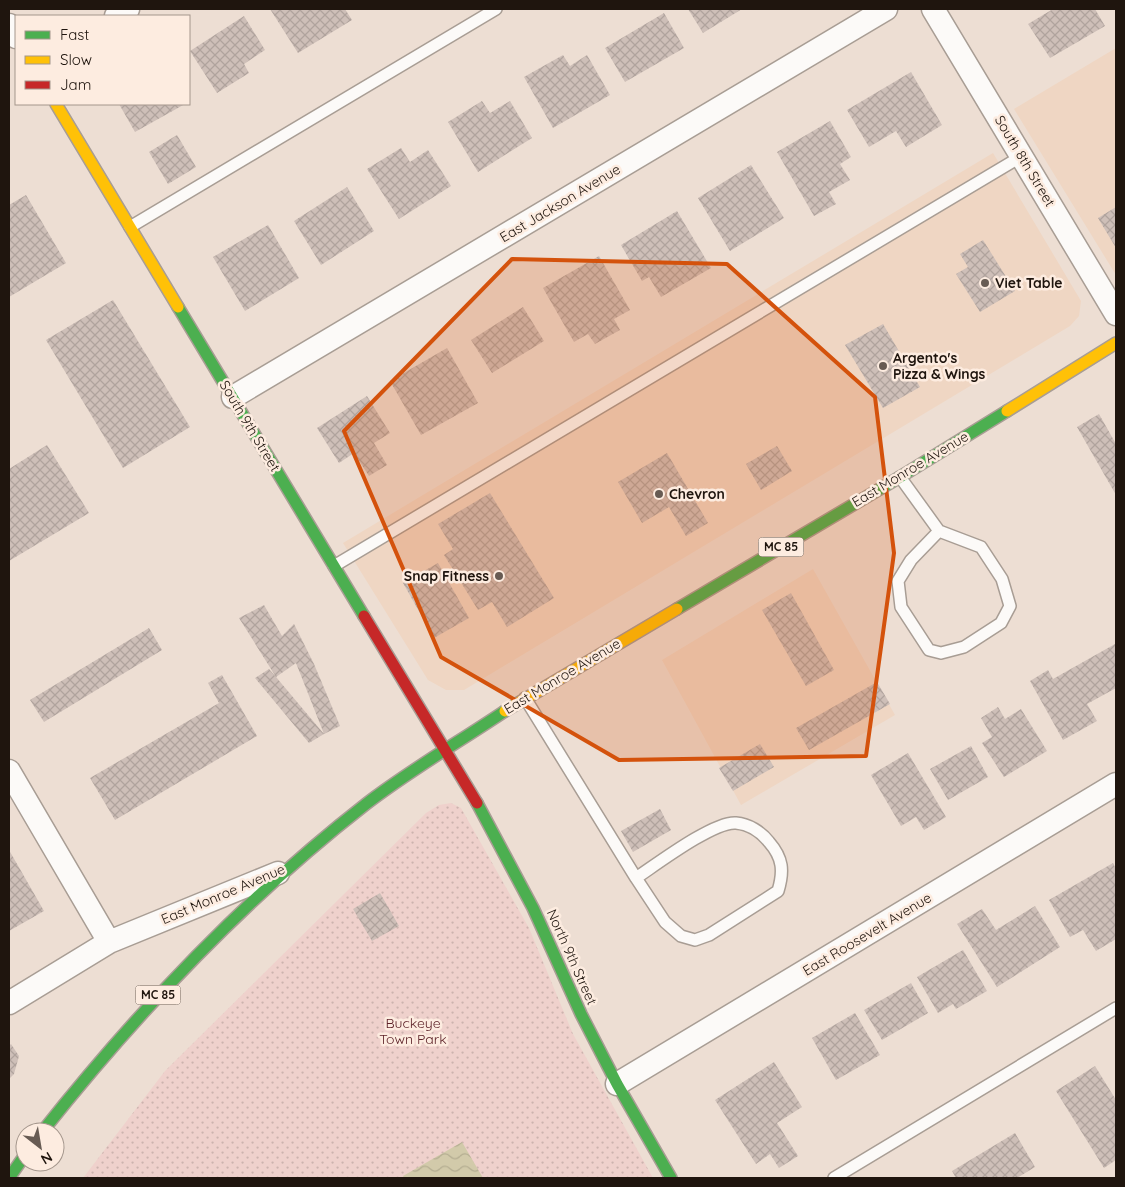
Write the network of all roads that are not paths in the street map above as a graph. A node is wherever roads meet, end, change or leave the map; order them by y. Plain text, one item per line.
1 (496, 9) edge
2 (886, 9) edge
3 (933, 9) edge
4 (57, 105) edge
5 (1022, 156) junction
6 (130, 227) junction
7 (1116, 314) edge
8 (1116, 343) edge
9 (233, 397) junction
10 (900, 477) junction
11 (939, 532) junction
12 (334, 566) junction
13 (524, 698) junction
14 (444, 749) junction
15 (9, 771) edge
16 (1116, 784) edge
17 (286, 870) junction
18 (636, 878) junction
19 (109, 942) junction
20 (9, 1003) edge
21 (1116, 1008) edge
22 (617, 1084) junction
23 (50, 1122) edge
24 (671, 1178) edge
25 (834, 1178) edge

1 - 6 lane
2 - 9 street, East Jackson Avenue
3 - 5 street, South 8th Street
4 - 6 main road, South 9th Street
5 - 7 street, South 8th Street
5 - 12 lane
6 - 9 main road, South 9th Street
8 - 10 main road, East Monroe Avenue / MC 85
9 - 12 main road, South 9th Street
10 - 11 lane
10 - 13 main road, East Monroe Avenue / MC 85
11 - 11 lane
12 - 14 main road, South 9th Street
13 - 14 main road, East Monroe Avenue / MC 85
13 - 18 lane
14 - 17 main road, East Monroe Avenue / MC 85
14 - 22 main road, North 9th Street
15 - 19 street
16 - 22 street, East Roosevelt Avenue
17 - 19 street, East Monroe Avenue
17 - 23 main road, MC 85
18 - 18 lane
19 - 20 street, East Monroe Avenue
21 - 25 lane
22 - 24 main road, North 9th Street

